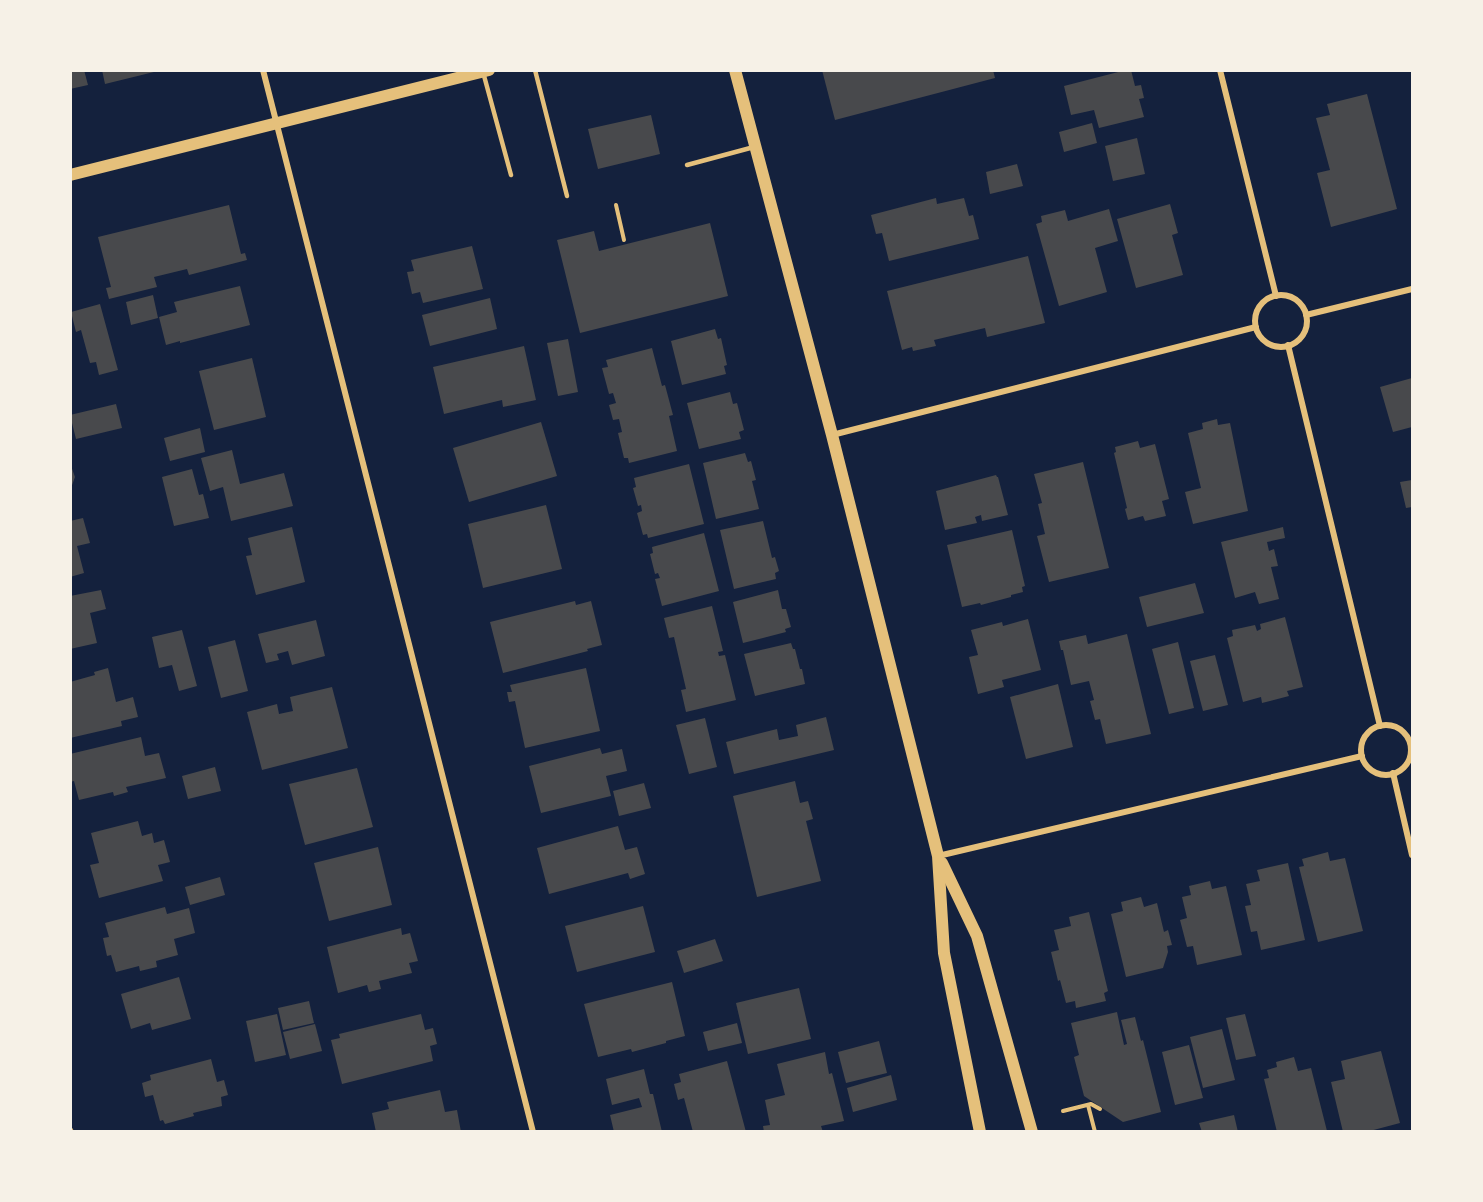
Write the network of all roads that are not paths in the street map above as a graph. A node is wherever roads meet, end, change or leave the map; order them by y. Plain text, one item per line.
1 (262, 70) edge
2 (535, 70) edge
3 (735, 70) edge
4 (1220, 70) edge
5 (486, 71) edge
6 (276, 124) junction
7 (755, 147) junction
8 (687, 165) dead end
9 (70, 175) edge
10 (511, 175) dead end
11 (567, 195) dead end
12 (1413, 289) edge
13 (1276, 296) junction
14 (1306, 315) junction
15 (1256, 327) junction
16 (1287, 345) junction
17 (832, 435) junction
18 (1380, 726) junction
19 (1411, 747) edge
20 (1362, 756) junction
21 (1393, 773) junction
22 (1413, 855) edge
23 (939, 856) junction
24 (533, 1131) edge
25 (980, 1131) edge
26 (1032, 1131) edge

1 - 6 street
2 - 11 lane
3 - 7 main road
4 - 13 street
5 - 6 main road
5 - 10 lane
6 - 9 main road
6 - 24 street
7 - 8 lane
7 - 17 main road
12 - 14 street
13 - 14 street
13 - 15 street
14 - 16 street
15 - 16 street
15 - 17 street
16 - 18 street
17 - 23 main road
18 - 19 street
18 - 20 street
19 - 21 street
20 - 21 street
20 - 23 street
21 - 22 street
23 - 25 main road
23 - 26 main road

